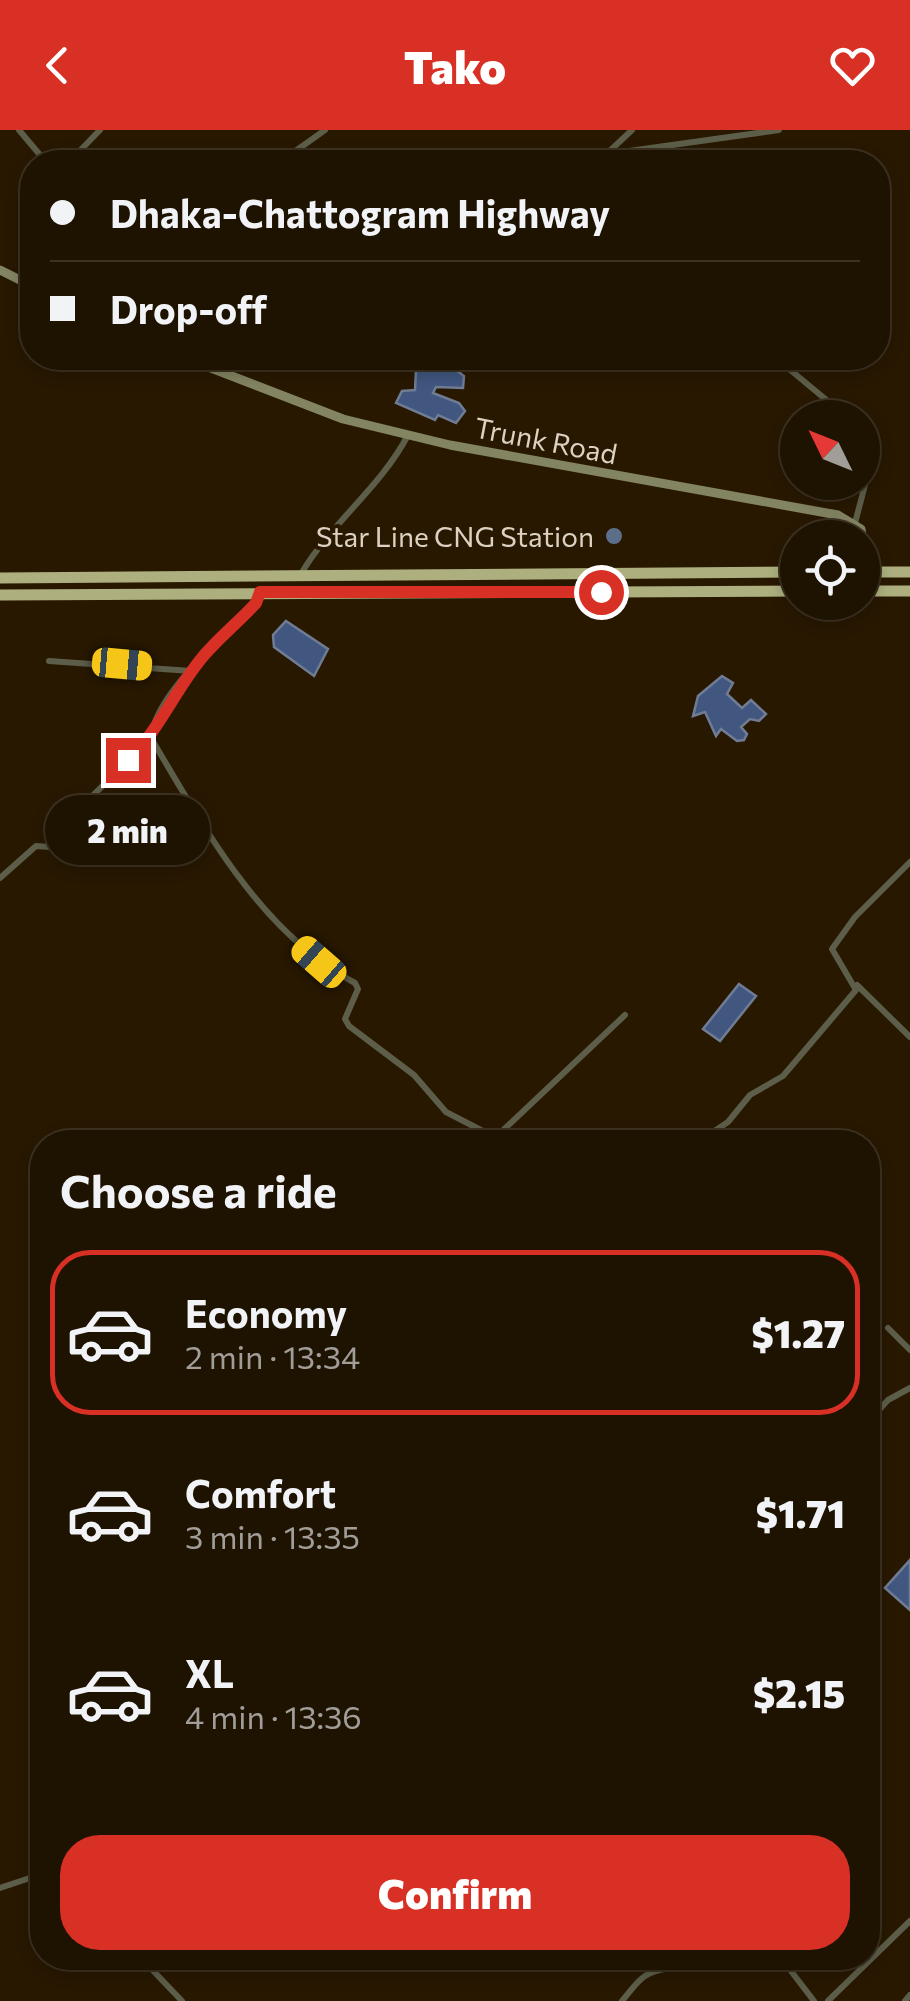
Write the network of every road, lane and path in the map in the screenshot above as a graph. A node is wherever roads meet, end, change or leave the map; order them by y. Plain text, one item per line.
1 (19, 130) edge
2 (100, 130) edge
3 (325, 130) edge
4 (632, 130) edge
5 (778, 130) edge
6 (36, 150) edge
7 (81, 150) edge
8 (297, 150) edge
9 (611, 150) edge
10 (636, 150) edge
11 (213, 370) edge
12 (790, 370) edge
13 (826, 400) edge
14 (408, 434) junction
15 (848, 520) edge
16 (764, 572) junction
17 (780, 572) edge
18 (880, 572) edge
19 (910, 572) edge
20 (733, 573) junction
21 (300, 575) junction
22 (0, 578) edge
23 (734, 591) junction
24 (763, 591) junction
25 (780, 591) edge
26 (880, 591) edge
27 (910, 591) edge
28 (260, 592) junction
29 (0, 595) edge
30 (50, 662) dead end
31 (192, 671) junction
32 (151, 738) junction
33 (910, 862) edge
34 (0, 878) edge
35 (857, 986) junction
36 (625, 1015) dead end
37 (910, 1037) edge
38 (484, 1130) edge
39 (503, 1130) edge
40 (716, 1130) edge
41 (888, 1328) dead end
42 (910, 1350) edge
43 (910, 1388) edge
44 (880, 1409) edge
45 (30, 1878) edge
46 (0, 1888) edge
47 (910, 1922) edge
48 (880, 1951) edge
49 (152, 1970) edge
50 (658, 1970) edge
51 (790, 1970) edge
52 (860, 1970) edge
53 (910, 1995) edge
54 (182, 2001) edge
55 (622, 2001) edge
56 (814, 2001) edge
57 (828, 2001) edge
58 (904, 2001) edge

1 - 6 street
2 - 7 street
3 - 8 street
4 - 9 street
5 - 10 street
11 - 14 main road, Trunk Road
12 - 13 street
14 - 15 main road, Trunk Road
14 - 21 street
16 - 17 highway
16 - 20 highway
16 - 24 highway
18 - 19 highway
20 - 21 highway
20 - 23 highway
21 - 22 highway
23 - 24 highway
23 - 28 highway
24 - 25 highway
26 - 27 highway
28 - 29 highway
28 - 31 street
30 - 31 street
31 - 32 street
32 - 34 street
32 - 38 street
33 - 35 street
35 - 37 street
35 - 40 street
36 - 39 street
41 - 42 street
43 - 44 street
45 - 46 street
47 - 48 street
49 - 54 street
50 - 55 street
51 - 56 street
52 - 57 street
53 - 58 street

